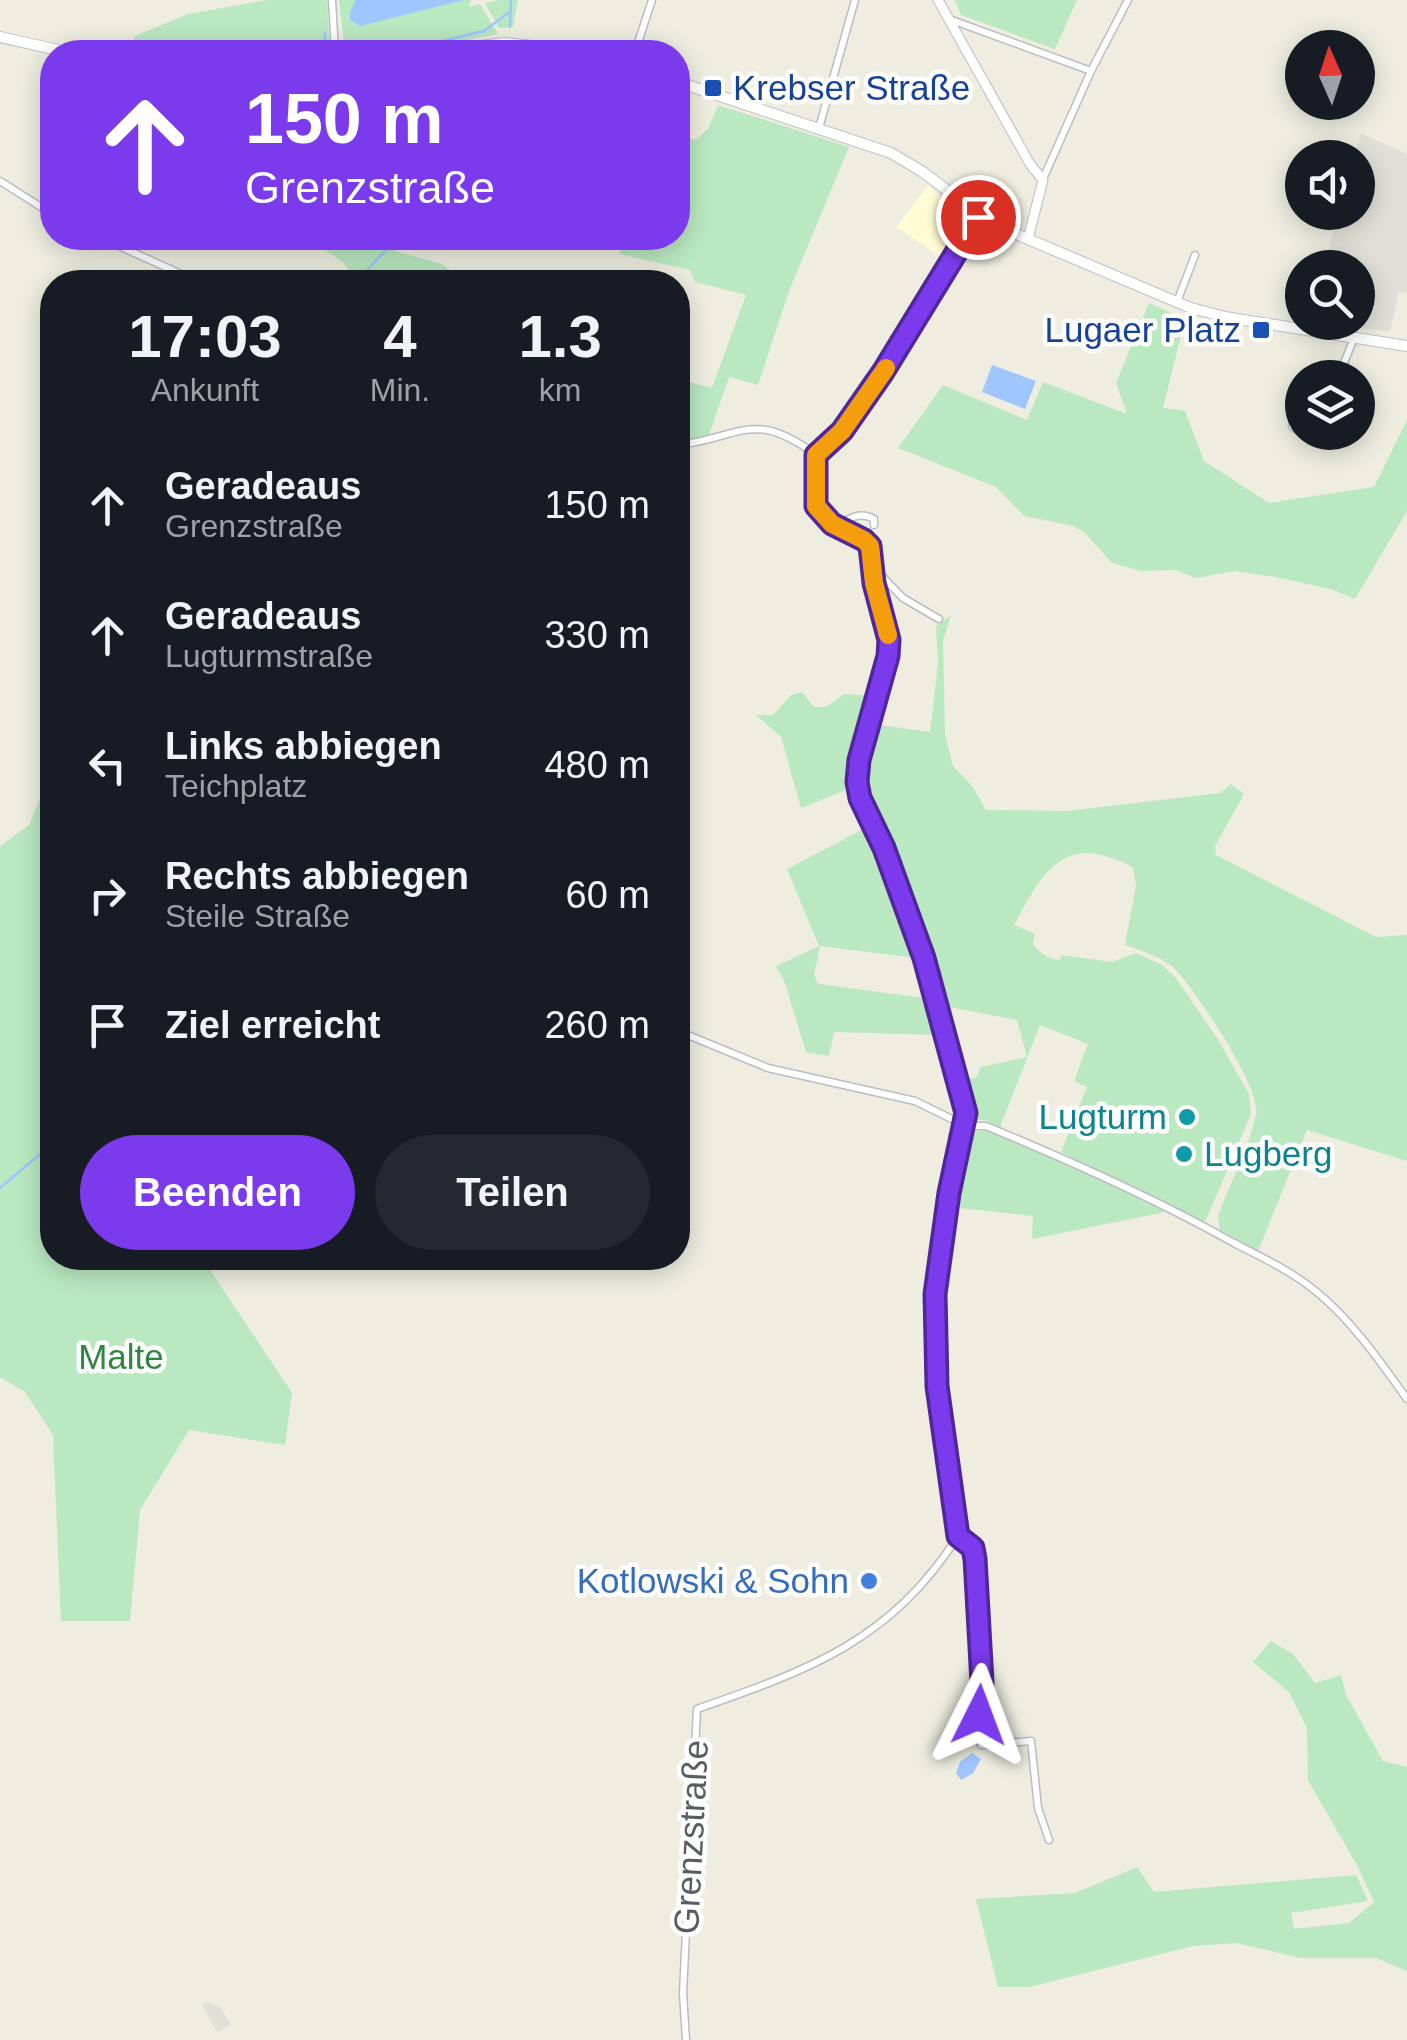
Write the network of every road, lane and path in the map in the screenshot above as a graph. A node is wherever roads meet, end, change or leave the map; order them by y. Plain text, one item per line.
1 (332, 0) edge
2 (652, 0) edge
3 (856, 0) edge
4 (938, 0) edge
5 (1128, 0) edge
6 (949, 19) junction
7 (0, 37) edge
8 (335, 40) edge
9 (639, 40) edge
10 (40, 46) edge
11 (1092, 71) junction
12 (690, 86) edge
13 (818, 128) junction
14 (1043, 180) junction
15 (0, 181) edge
16 (40, 206) edge
17 (978, 217) junction
18 (1028, 239) junction
19 (128, 250) edge
20 (1195, 255) dead end
21 (172, 270) edge
22 (1177, 302) junction
23 (1285, 327) edge
24 (1367, 340) edge
25 (1407, 346) edge
26 (690, 444) edge
27 (816, 455) junction
28 (838, 526) junction
29 (874, 526) dead end
30 (874, 568) junction
31 (939, 619) dead end
32 (690, 1037) edge
33 (966, 1126) junction
34 (1407, 1399) edge
35 (958, 1536) junction
36 (1048, 1840) dead end
37 (686, 2040) edge

1 - 8 street
2 - 9 street
3 - 13 street
4 - 6 street
5 - 11 street
6 - 11 street
6 - 14 street
7 - 10 main road
11 - 14 street
12 - 13 main road
13 - 17 main road
14 - 18 street
15 - 16 street
17 - 18 main road
17 - 27 street
18 - 22 main road
19 - 21 street
20 - 22 street
22 - 23 main road
24 - 25 main road
26 - 27 street
27 - 28 street
28 - 29 street
28 - 30 street
30 - 31 street
30 - 33 street
32 - 33 street
33 - 34 street
33 - 35 street
35 - 36 street
35 - 37 street, Grenzstraße

